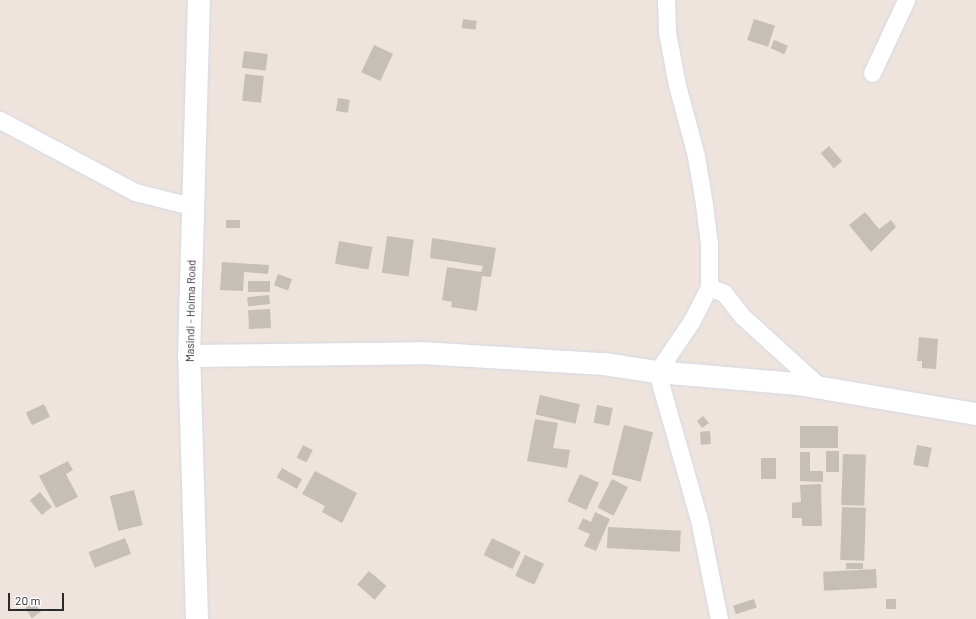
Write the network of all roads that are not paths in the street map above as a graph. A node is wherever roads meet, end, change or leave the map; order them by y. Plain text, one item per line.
1 (666, 0) edge
2 (906, 0) edge
3 (199, 1) edge
4 (872, 72) dead end
5 (0, 120) edge
6 (195, 207) junction
7 (709, 287) junction
8 (189, 356) junction
9 (657, 372) junction
10 (820, 387) junction
11 (976, 414) edge
12 (197, 619) edge
13 (719, 619) edge

1 - 7 street
2 - 4 street
3 - 6 street, Masindi - Hoima Road
5 - 6 street
6 - 8 street, Masindi - Hoima Road
7 - 9 street
7 - 10 street
8 - 9 street
8 - 12 street, Masindi - Hoima Road
9 - 10 street
9 - 13 street
10 - 11 street

